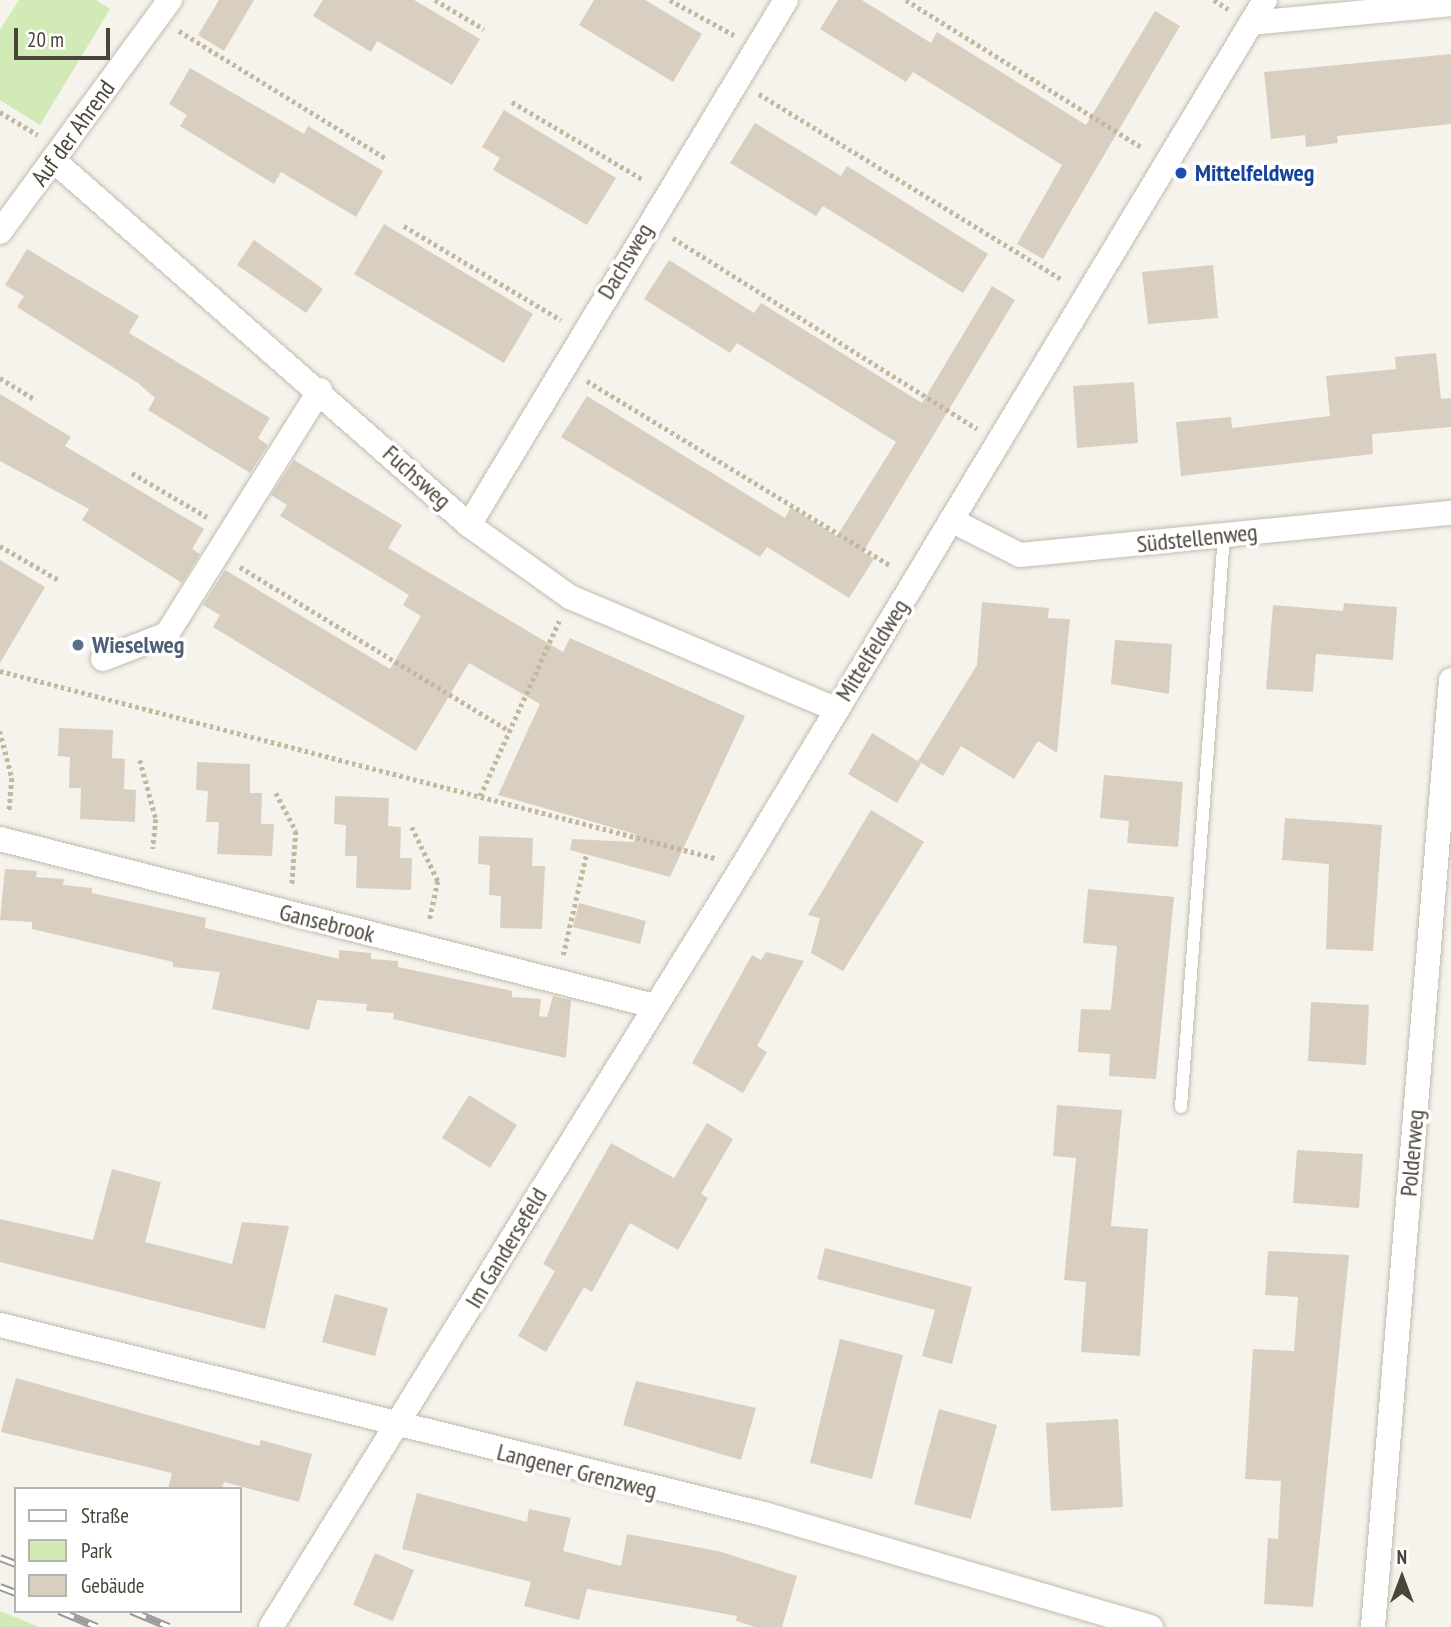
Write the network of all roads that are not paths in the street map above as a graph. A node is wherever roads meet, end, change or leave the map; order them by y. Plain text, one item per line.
1 (786, 0) edge
2 (1265, 0) edge
3 (1451, 4) edge
4 (163, 6) edge
5 (1251, 23) junction
6 (57, 154) junction
7 (0, 232) edge
8 (320, 390) junction
9 (1451, 513) edge
10 (951, 520) junction
11 (469, 525) junction
12 (1224, 536) junction
13 (103, 659) dead end
14 (1451, 680) edge
15 (835, 709) junction
16 (3, 840) edge
17 (742, 867) joint
18 (654, 1006) junction
19 (1181, 1107) dead end
20 (0, 1325) edge
21 (397, 1427) junction
22 (271, 1627) edge
23 (1151, 1627) edge
24 (1373, 1627) edge

1 - 11 street, Dachsweg
2 - 5 street, Mittelfeldweg
3 - 5 street
4 - 6 street, Auf der Ahrend
5 - 10 street, Mittelfeldweg
6 - 7 street, Auf der Ahrend
6 - 8 street, Fuchsweg
8 - 11 street, Fuchsweg
8 - 13 street
9 - 12 street, Südstellenweg
10 - 12 street, Südstellenweg
10 - 15 street, Mittelfeldweg
11 - 15 street, Fuchsweg
12 - 19 lane
14 - 24 street, Polderweg
15 - 17 street, Mittelfeldweg
16 - 18 street, Gansebrook
17 - 18 street, Im Gandersefeld
18 - 21 street, Im Gandersefeld
20 - 21 street, Langener Grenzweg
21 - 22 street, Im Gandersefeld
21 - 23 street, Langener Grenzweg

